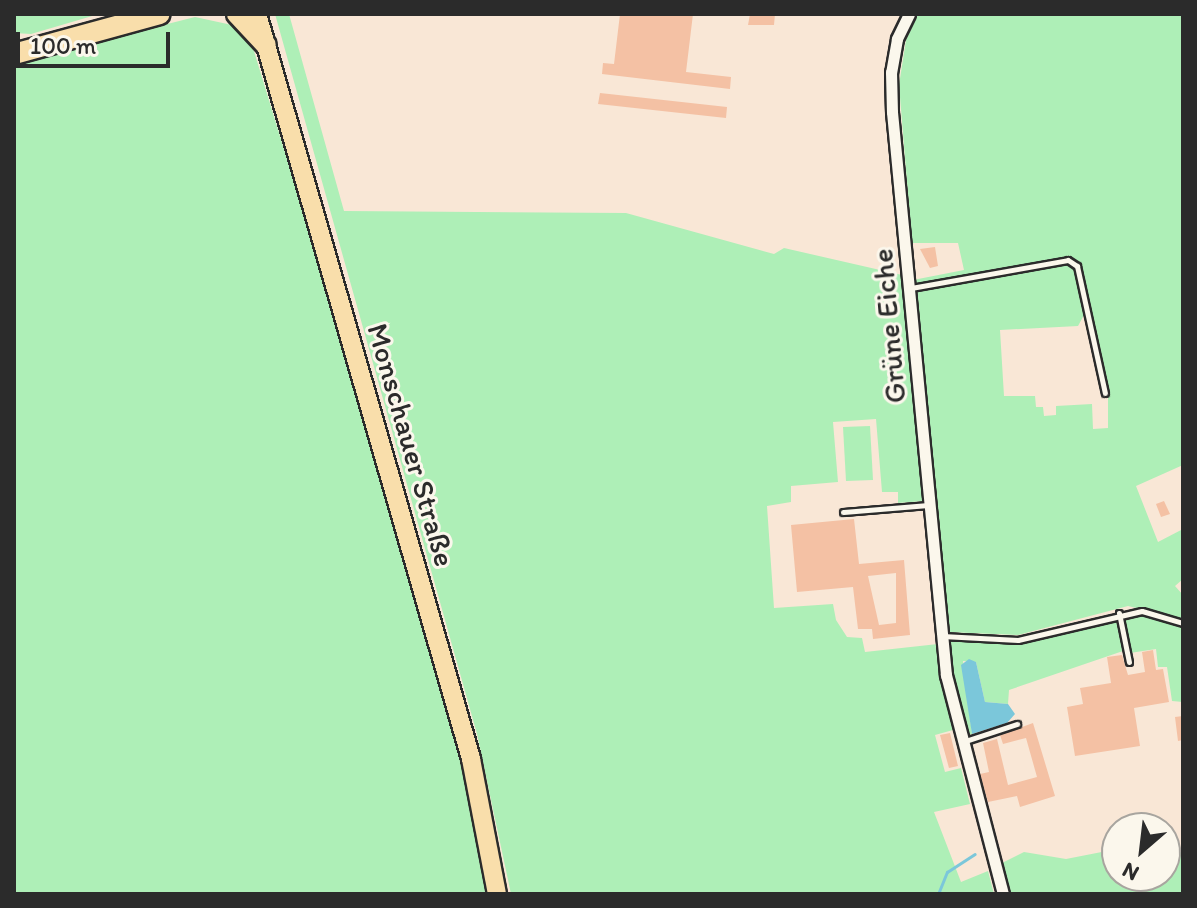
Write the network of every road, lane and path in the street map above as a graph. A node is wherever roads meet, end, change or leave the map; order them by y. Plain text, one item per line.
1 (130, 14) edge
2 (160, 14) edge
3 (237, 14) edge
4 (257, 14) edge
5 (909, 14) edge
6 (14, 41) edge
7 (266, 45) junction
8 (14, 54) edge
9 (910, 289) junction
10 (1105, 393) dead end
11 (930, 505) junction
12 (843, 512) dead end
13 (1119, 613) junction
14 (1183, 623) edge
15 (942, 636) junction
16 (1129, 662) dead end
17 (1017, 724) dead end
18 (962, 743) junction
19 (497, 894) edge
20 (1003, 894) edge

1 - 6 highway
2 - 8 highway
3 - 7 highway
4 - 7 main road, Monschauer Straße
5 - 9 street, Grüne Eiche
7 - 19 main road, Monschauer Straße
9 - 10 lane
9 - 11 street, Grüne Eiche
11 - 12 lane
11 - 15 street, Grüne Eiche
13 - 14 lane
13 - 15 lane
13 - 16 lane
15 - 18 street, Grüne Eiche
17 - 18 lane
18 - 20 street, Grüne Eiche

